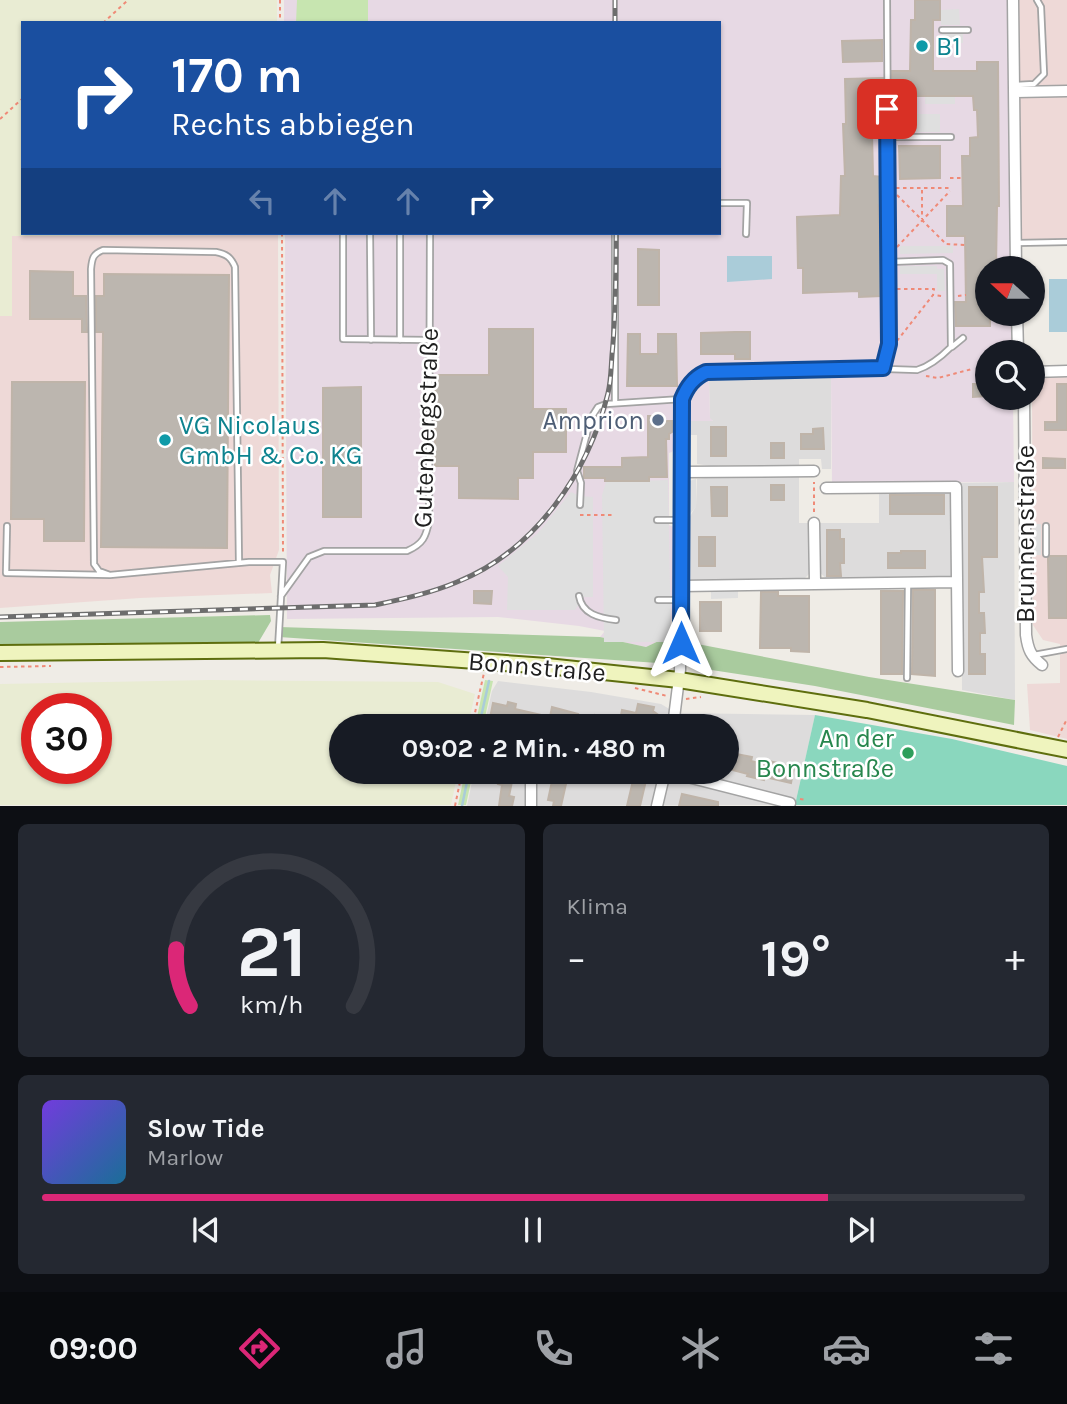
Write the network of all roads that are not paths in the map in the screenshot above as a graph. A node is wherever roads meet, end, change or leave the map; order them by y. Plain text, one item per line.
1 (887, 0) edge
2 (1013, 0) edge
3 (1037, 0) edge
4 (942, 30) dead end
5 (968, 30) dead end
6 (1014, 88) junction
7 (1067, 91) edge
8 (887, 136) junction
9 (951, 137) dead end
10 (721, 203) edge
11 (746, 234) dead end
12 (343, 235) edge
13 (370, 235) edge
14 (400, 235) edge
15 (430, 235) edge
16 (615, 235) edge
17 (1067, 242) edge
18 (1015, 243) junction
19 (1016, 256) edge
20 (889, 258) junction
21 (962, 338) dead end
22 (371, 340) junction
23 (400, 340) junction
24 (430, 340) junction
25 (951, 347) junction
26 (883, 368) junction
27 (1067, 371) edge
28 (1045, 372) edge
29 (682, 399) junction
30 (615, 403) junction
31 (1024, 410) edge
32 (814, 471) road end
33 (682, 472) junction
34 (826, 488) dead end
35 (580, 505) dead end
36 (657, 520) dead end
37 (682, 520) junction
38 (814, 523) road end
39 (7, 526) dead end
40 (1046, 526) dead end
41 (1046, 554) dead end
42 (239, 563) junction
43 (110, 575) junction
44 (908, 582) junction
45 (957, 582) junction
46 (815, 583) junction
47 (682, 586) junction
48 (281, 596) junction
49 (579, 596) dead end
50 (658, 600) dead end
51 (681, 600) junction
52 (616, 620) dead end
53 (278, 649) junction
54 (1067, 649) edge
55 (0, 653) edge
56 (1031, 656) junction
57 (1042, 665) dead end
58 (958, 671) dead end
59 (907, 678) dead end
60 (679, 680) junction
61 (675, 714) edge
62 (1060, 749) edge
63 (531, 784) edge
64 (663, 784) edge
65 (713, 784) edge
66 (789, 804) edge
67 (531, 806) edge
68 (657, 806) edge

1 - 8 lane
2 - 6 street
3 - 6 lane
4 - 5 lane
6 - 7 street
6 - 18 street
8 - 9 lane
8 - 20 lane
10 - 11 lane
12 - 22 lane
13 - 22 lane
14 - 23 lane
15 - 24 lane, Gutenbergstraße
16 - 30 lane
17 - 18 lane
18 - 19 street
20 - 25 lane
20 - 26 lane
21 - 25 lane
22 - 23 lane
23 - 24 lane
24 - 48 lane, Gutenbergstraße
25 - 26 lane
26 - 29 lane
27 - 28 street
29 - 30 lane
29 - 33 street
30 - 35 lane
31 - 56 street, Brunnenstraße
32 - 33 street
33 - 37 street
34 - 45 street
36 - 37 lane
37 - 47 street
38 - 46 street
39 - 43 lane
40 - 41 lane
42 - 43 lane
42 - 43 lane
42 - 48 lane
44 - 45 street
44 - 46 street
44 - 59 lane
45 - 58 street
46 - 47 street
47 - 51 street
48 - 53 lane
49 - 52 lane
50 - 51 lane
51 - 60 street
53 - 55 main road, Bonnstraße
53 - 60 main road, Bonnstraße
54 - 56 lane
56 - 57 street, Brunnenstraße
60 - 61 street
60 - 62 main road, Bonnstraße
63 - 67 street
64 - 68 street
65 - 66 street

